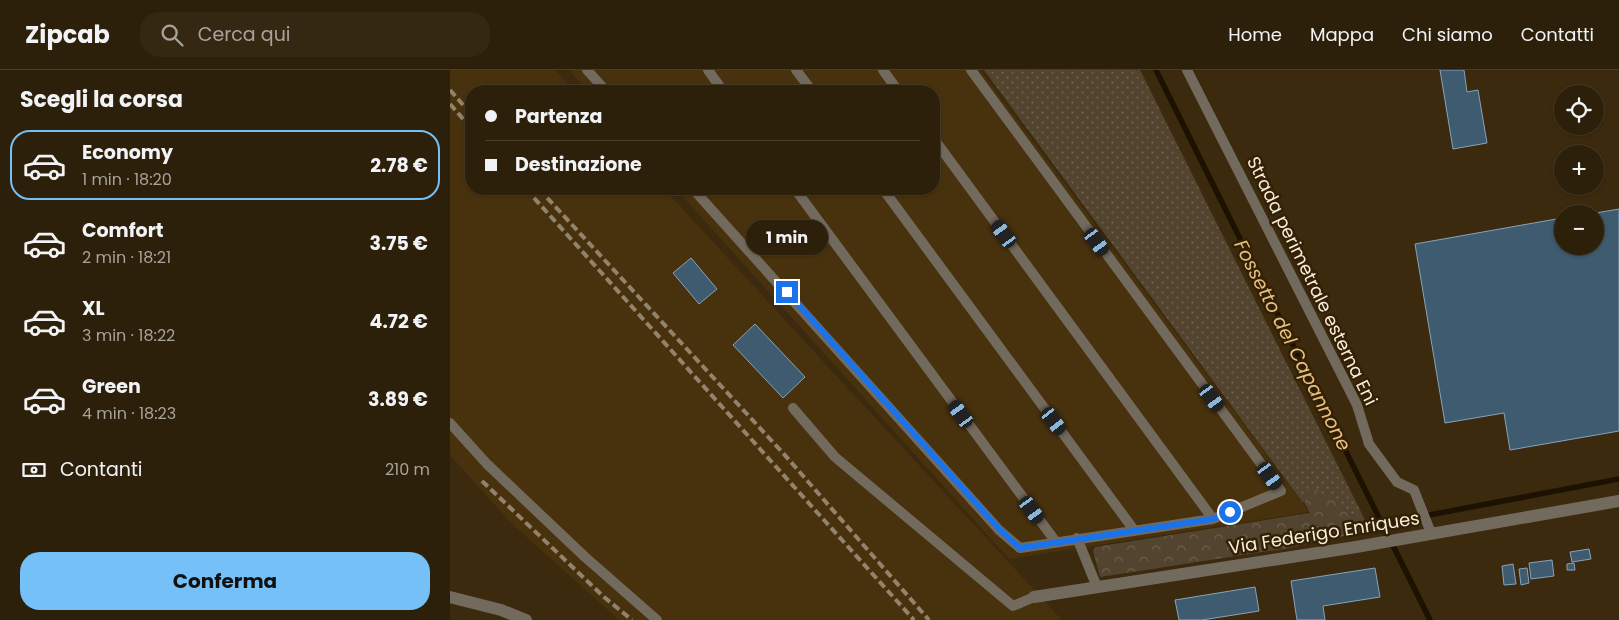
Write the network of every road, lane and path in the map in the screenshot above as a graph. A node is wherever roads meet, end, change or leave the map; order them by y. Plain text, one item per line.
1 (587, 70) edge
2 (708, 70) edge
3 (796, 70) edge
4 (883, 70) edge
5 (970, 70) edge
6 (1187, 70) edge
7 (601, 85) edge
8 (719, 85) edge
9 (807, 85) edge
10 (894, 85) edge
11 (940, 148) edge
12 (699, 195) edge
13 (799, 195) edge
14 (887, 195) edge
15 (793, 408) dead end
16 (450, 423) edge
17 (1619, 502) edge
18 (1213, 519) junction
19 (1134, 530) junction
20 (1426, 530) junction
21 (1077, 538) junction
22 (1056, 542) junction
23 (1097, 587) junction
24 (450, 597) edge
25 (1034, 597) joint
26 (526, 620) edge
27 (657, 620) edge

1 - 7 lane
2 - 8 lane
3 - 9 lane
4 - 10 lane
5 - 18 lane
6 - 20 lane, Strada perimetrale esterna Eni
11 - 18 lane
12 - 22 lane
13 - 22 lane
14 - 19 lane
15 - 25 lane
16 - 27 lane
17 - 20 street, Via Federigo Enriques
18 - 19 lane
19 - 21 lane
20 - 23 street, Via Federigo Enriques
21 - 22 lane
21 - 23 lane
23 - 25 street, Via Federigo Enriques
24 - 26 street

